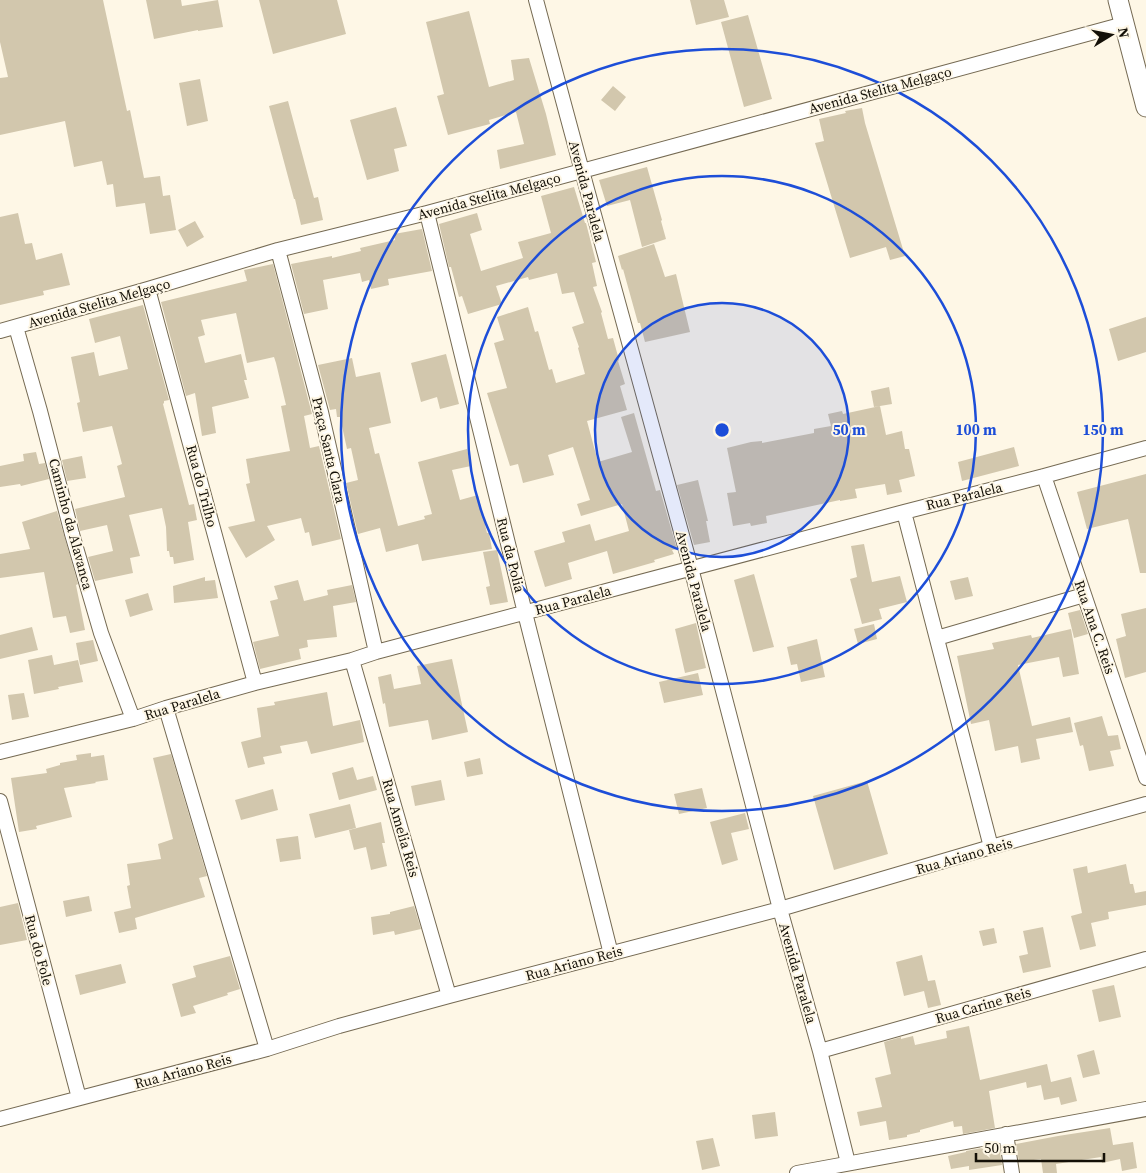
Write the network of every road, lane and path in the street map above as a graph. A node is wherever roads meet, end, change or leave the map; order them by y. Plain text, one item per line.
1 (536, 0) edge
2 (1118, 0) edge
3 (1124, 24) junction
4 (1146, 107) edge
5 (582, 171) junction
6 (427, 213) junction
7 (278, 250) junction
8 (148, 289) junction
9 (16, 327) junction
10 (0, 331) edge
11 (1146, 448) edge
12 (1044, 476) junction
13 (904, 512) junction
14 (691, 568) junction
15 (1084, 596) junction
16 (525, 612) junction
17 (937, 638) junction
18 (376, 652) junction
19 (352, 660) junction
20 (255, 683) junction
21 (166, 708) junction
22 (133, 719) junction
23 (0, 752) edge
24 (1146, 778) edge
25 (0, 801) edge
26 (1146, 804) edge
27 (991, 847) junction
28 (780, 909) junction
29 (611, 954) junction
30 (1146, 959) edge
31 (449, 996) junction
32 (267, 1049) junction
33 (820, 1051) junction
34 (79, 1098) junction
35 (1146, 1109) edge
36 (0, 1119) edge
37 (1006, 1134) junction
38 (848, 1163) junction
39 (797, 1173) edge
40 (1012, 1173) edge

1 - 5 street, Avenida Paralela
2 - 3 street
3 - 4 street
3 - 5 street, Avenida Stelita Melgaço
5 - 6 street, Avenida Stelita Melgaço
5 - 14 street, Avenida Paralela
6 - 7 street, Avenida Stelita Melgaço
6 - 16 street, Rua da Polia
7 - 8 street, Avenida Stelita Melgaço
7 - 18 street, Praça Santa Clara
8 - 9 street, Avenida Stelita Melgaço
8 - 20 street, Rua do Trilho
9 - 10 street, Avenida Stelita Melgaço
9 - 22 street, Caminho da Alavanca
11 - 12 street, Rua Paralela
12 - 13 street, Rua Paralela
12 - 15 street, Rua Ana C. Reis
13 - 14 street, Rua Paralela
13 - 17 street
14 - 16 street, Rua Paralela
14 - 28 street, Avenida Paralela
15 - 17 street
15 - 24 street, Rua Ana C. Reis
16 - 18 street, Rua Paralela
16 - 29 street, Rua da Polia
17 - 27 street
18 - 19 street, Rua Paralela
19 - 20 street, Rua Paralela
19 - 31 street, Rua Amelia Reis
20 - 21 street, Rua Paralela
21 - 22 street, Rua Paralela
21 - 32 street
22 - 23 street, Rua Paralela
25 - 34 street, Rua do Fole
26 - 27 street, Rua Ariano Reis
27 - 28 street, Rua Ariano Reis
28 - 29 street, Rua Ariano Reis
28 - 33 street, Avenida Paralela
29 - 31 street, Rua Ariano Reis
30 - 33 street, Rua Carine Reis
31 - 32 street, Rua Ariano Reis
32 - 34 street, Rua Ariano Reis
33 - 38 street, Avenida Paralela
34 - 36 street, Rua Ariano Reis
35 - 37 street
37 - 38 street
37 - 40 street
38 - 39 street

